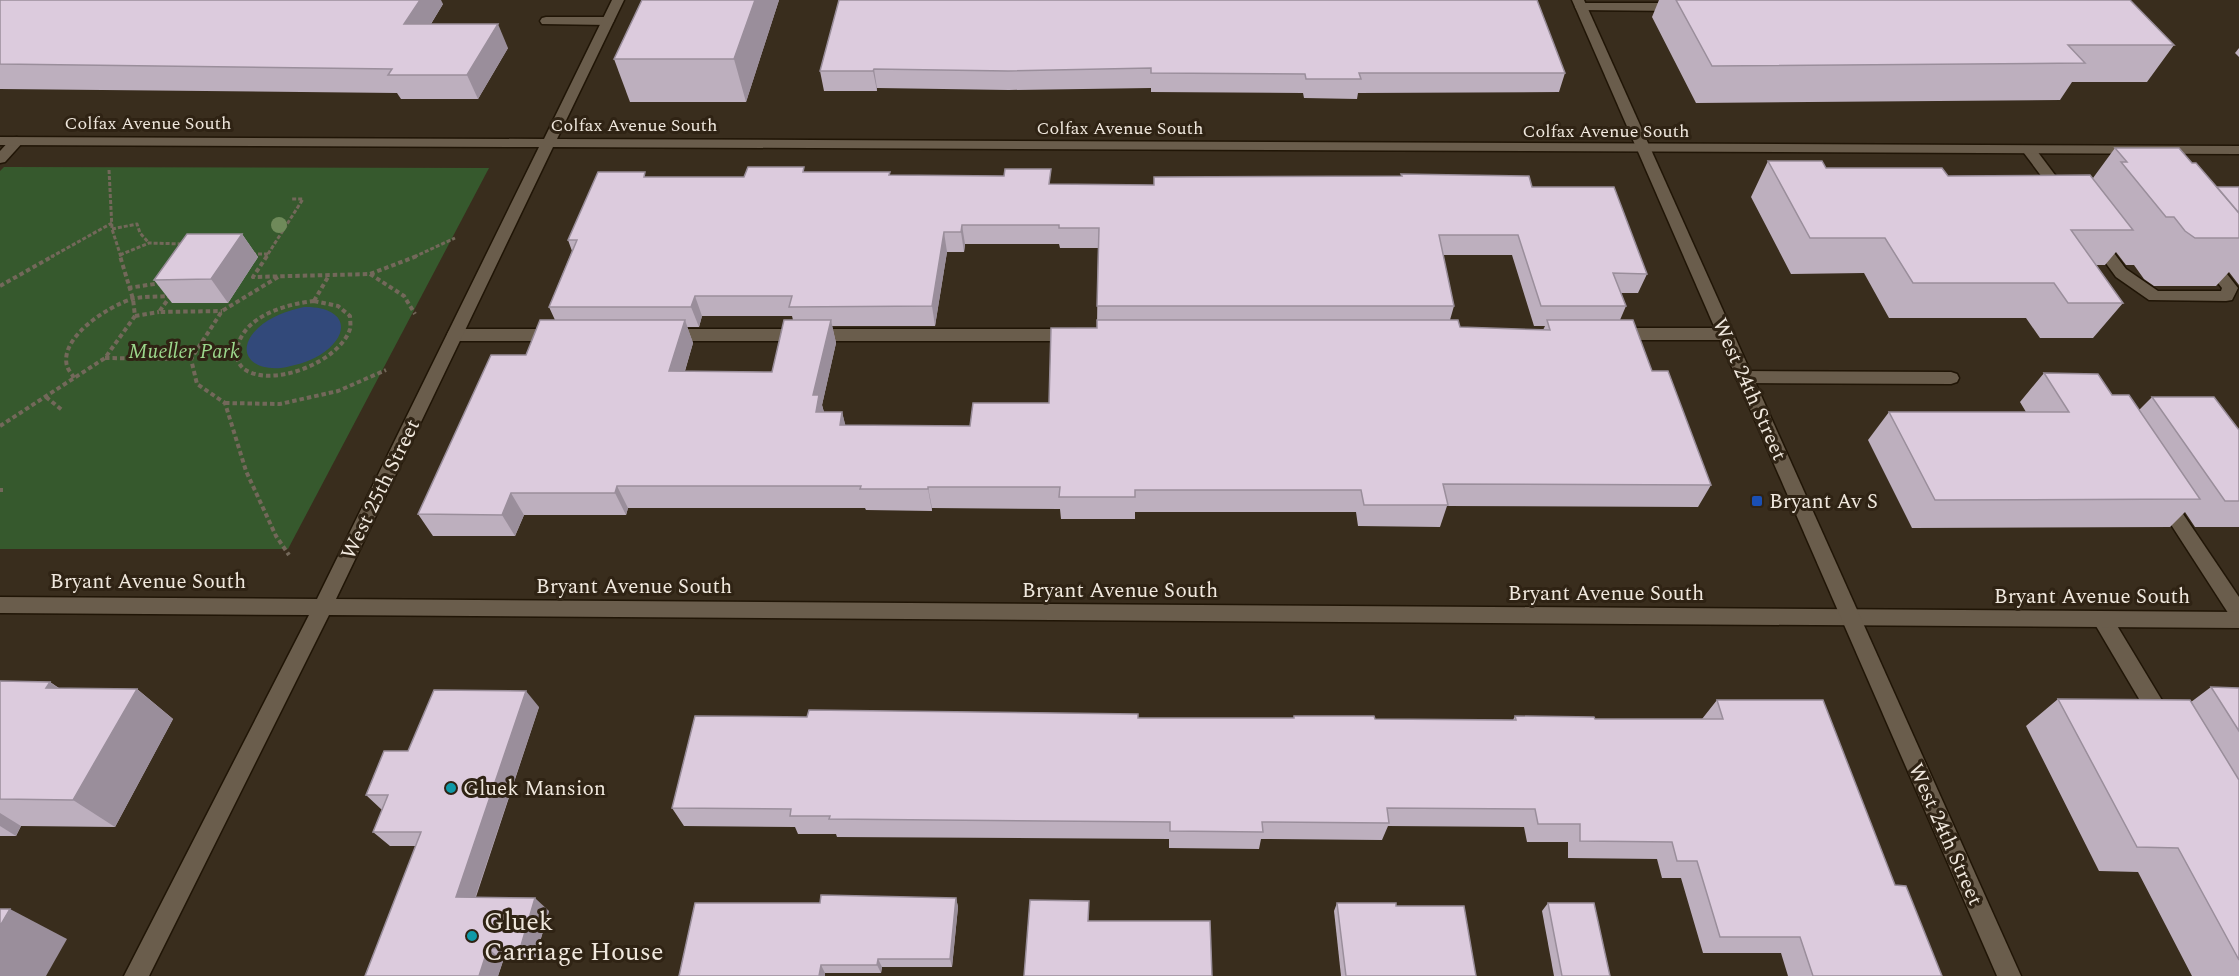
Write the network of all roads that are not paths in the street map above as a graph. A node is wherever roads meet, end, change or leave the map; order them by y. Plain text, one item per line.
1 (618, 0) edge
2 (1580, 4) edge
3 (1696, 7) edge
4 (546, 21) dead end
5 (608, 21) junction
6 (0, 141) edge
7 (17, 141) junction
8 (548, 142) junction
9 (1644, 149) junction
10 (2029, 150) junction
11 (2119, 150) junction
12 (2239, 150) edge
13 (0, 159) edge
14 (2130, 164) edge
15 (2073, 208) edge
16 (2087, 227) edge
17 (2201, 252) edge
18 (1597, 334) edge
19 (1725, 334) junction
20 (454, 335) junction
21 (567, 335) edge
22 (651, 335) edge
23 (1094, 335) edge
24 (1744, 377) junction
25 (1951, 378) dead end
26 (2156, 487) edge
27 (0, 605) edge
28 (323, 607) junction
29 (2239, 613) edge
30 (1851, 619) junction
31 (2103, 620) junction
32 (2239, 620) edge
33 (2174, 738) edge
34 (136, 976) edge
35 (2009, 976) edge

1 - 5 street, West 25th Street
2 - 3 street
2 - 9 street, West 24th Street
4 - 5 street
5 - 8 street, West 25th Street
6 - 7 street, Colfax Avenue South
7 - 8 street, Colfax Avenue South
7 - 13 street
8 - 9 street, Colfax Avenue South
8 - 20 street, West 25th Street
9 - 10 street, Colfax Avenue South
9 - 19 street, West 24th Street
10 - 11 street, Colfax Avenue South
10 - 15 street
11 - 12 street, Colfax Avenue South
11 - 14 street
16 - 17 street
18 - 19 street
19 - 24 street, West 24th Street
20 - 21 street
20 - 28 street, West 25th Street
22 - 23 street
24 - 25 street
24 - 30 street, West 24th Street
26 - 29 street
27 - 28 street, Bryant Avenue South
28 - 30 street, Bryant Avenue South
28 - 34 street, West 25th Street
30 - 31 street, Bryant Avenue South
30 - 35 street, West 24th Street
31 - 32 street, Bryant Avenue South
31 - 33 street

